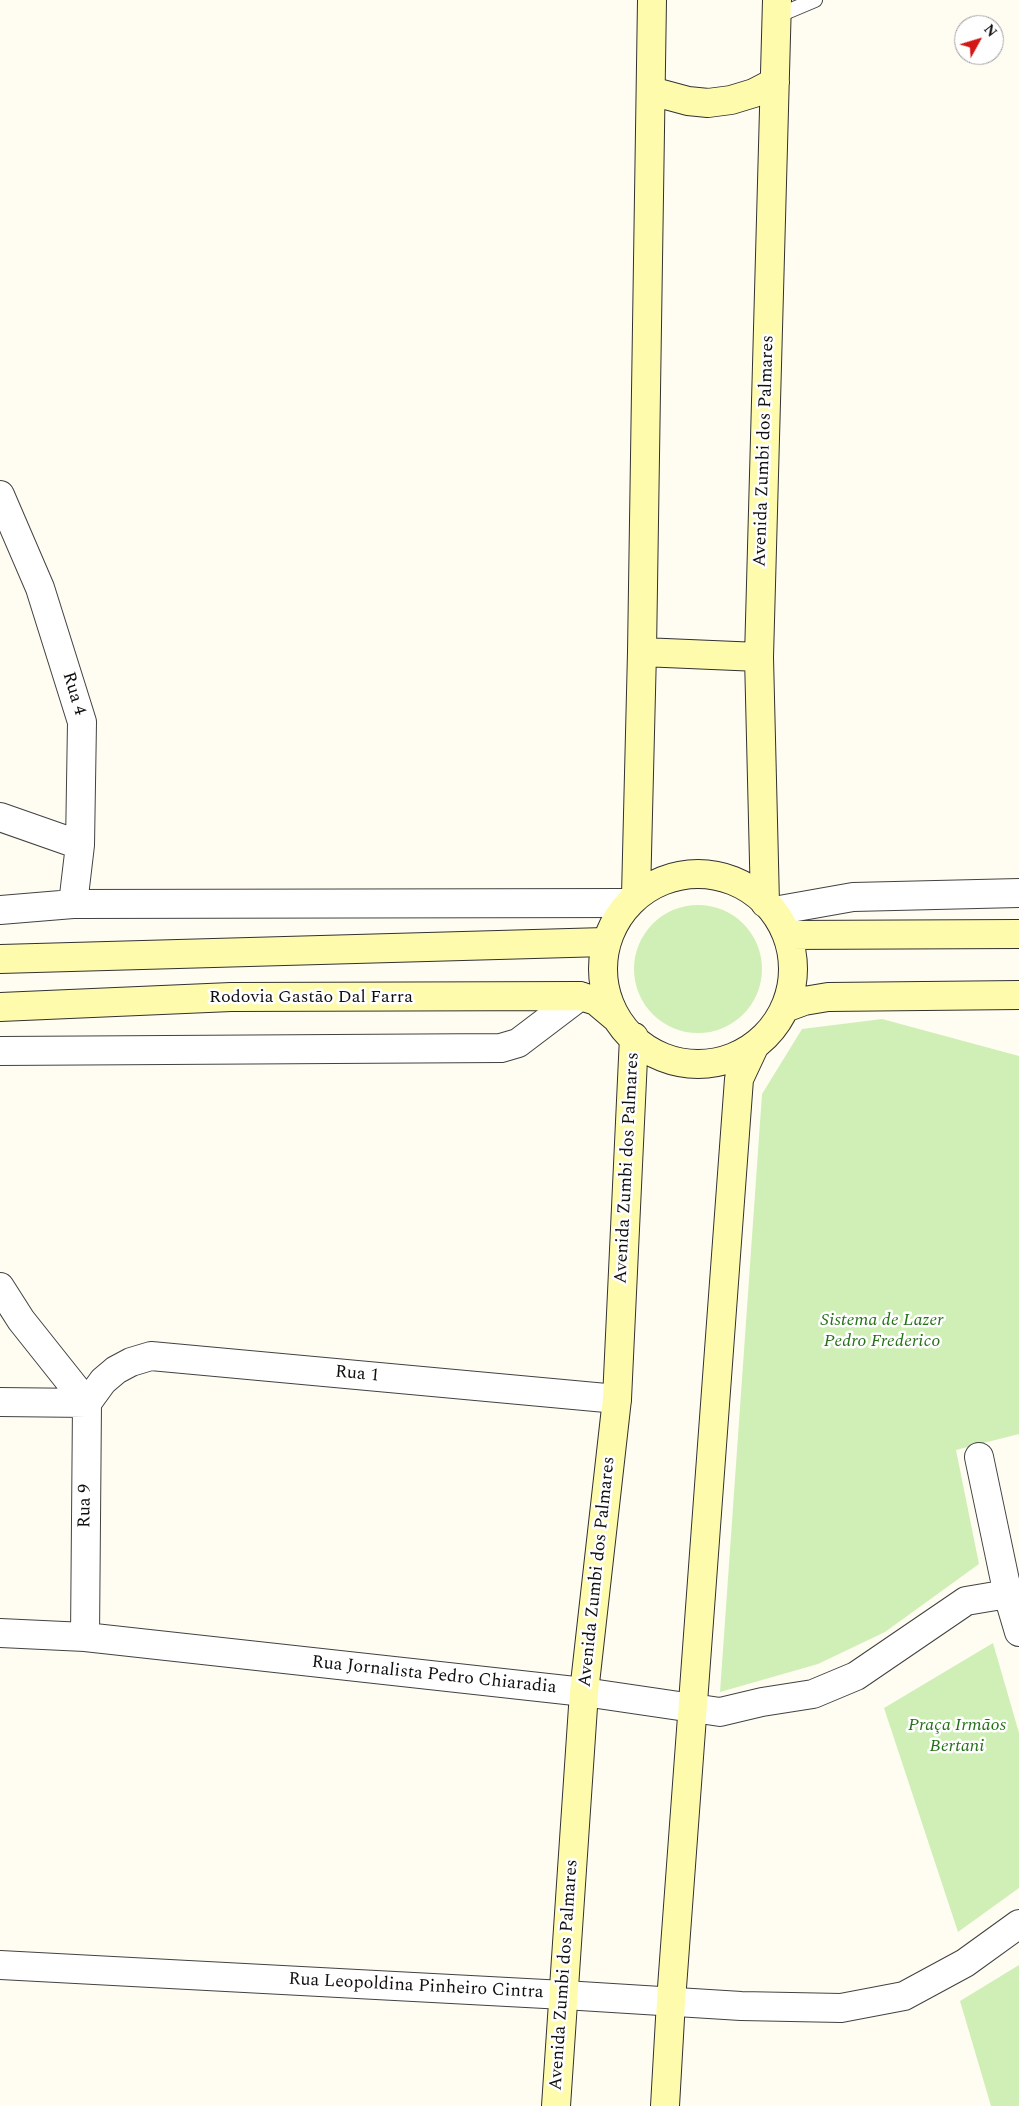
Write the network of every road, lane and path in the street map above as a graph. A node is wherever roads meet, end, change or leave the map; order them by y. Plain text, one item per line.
1 (652, 0) edge
2 (815, 0) edge
3 (777, 8) edge
4 (775, 82) junction
5 (652, 91) junction
6 (0, 495) edge
7 (642, 652) junction
8 (759, 657) junction
9 (0, 817) edge
10 (80, 845) junction
11 (1019, 893) edge
12 (632, 899) junction
13 (73, 904) junction
14 (0, 910) edge
15 (775, 916) junction
16 (1019, 934) edge
17 (605, 942) junction
18 (0, 959) edge
19 (1019, 995) edge
20 (580, 996) junction
21 (0, 1007) edge
22 (785, 1008) junction
23 (616, 1017) junction
24 (634, 1037) junction
25 (754, 1046) junction
26 (0, 1051) edge
27 (0, 1287) edge
28 (617, 1399) junction
29 (0, 1402) edge
30 (87, 1403) junction
31 (979, 1457) dead end
32 (1014, 1594) edge
33 (1019, 1632) edge
34 (0, 1633) edge
35 (85, 1637) junction
36 (584, 1692) junction
37 (693, 1707) junction
38 (1019, 1924) edge
39 (0, 1965) edge
40 (564, 1995) junction
41 (671, 2001) junction
42 (556, 2106) edge
43 (666, 2106) edge

1 - 5 street
2 - 3 lane
3 - 4 street, Avenida Zumbi dos Palmares
4 - 5 street
4 - 8 street, Avenida Zumbi dos Palmares
5 - 7 street
6 - 10 street, Rua 4
7 - 8 street
7 - 12 street
8 - 15 street, Avenida Zumbi dos Palmares
9 - 10 street
10 - 13 street, Rua 4
11 - 15 street
12 - 13 street
12 - 15 street
12 - 17 street
13 - 14 street
15 - 16 street
15 - 22 street, Avenida Zumbi dos Palmares
17 - 18 street
17 - 23 street
19 - 22 street
20 - 21 street, Rodovia Gastão Dal Farra
20 - 23 street, Rodovia Gastão Dal Farra
20 - 26 street
22 - 25 street, Avenida Zumbi dos Palmares
23 - 24 street
24 - 25 street
24 - 28 street, Avenida Zumbi dos Palmares
25 - 37 street
27 - 30 street
28 - 30 street, Rua 1
28 - 36 street, Avenida Zumbi dos Palmares
29 - 30 street
30 - 35 street, Rua 9
31 - 32 street
32 - 33 street
32 - 37 street, Rua Jornalista Pedro Chiaradia
34 - 35 street, Rua Jornalista Pedro Chiaradia
35 - 36 street, Rua Jornalista Pedro Chiaradia
36 - 37 street, Rua Jornalista Pedro Chiaradia
36 - 40 street, Avenida Zumbi dos Palmares
37 - 41 street
38 - 41 street, Rua Leopoldina Pinheiro Cintra
39 - 40 street, Rua Leopoldina Pinheiro Cintra
40 - 41 street, Rua Leopoldina Pinheiro Cintra
40 - 42 street, Avenida Zumbi dos Palmares
41 - 43 street

